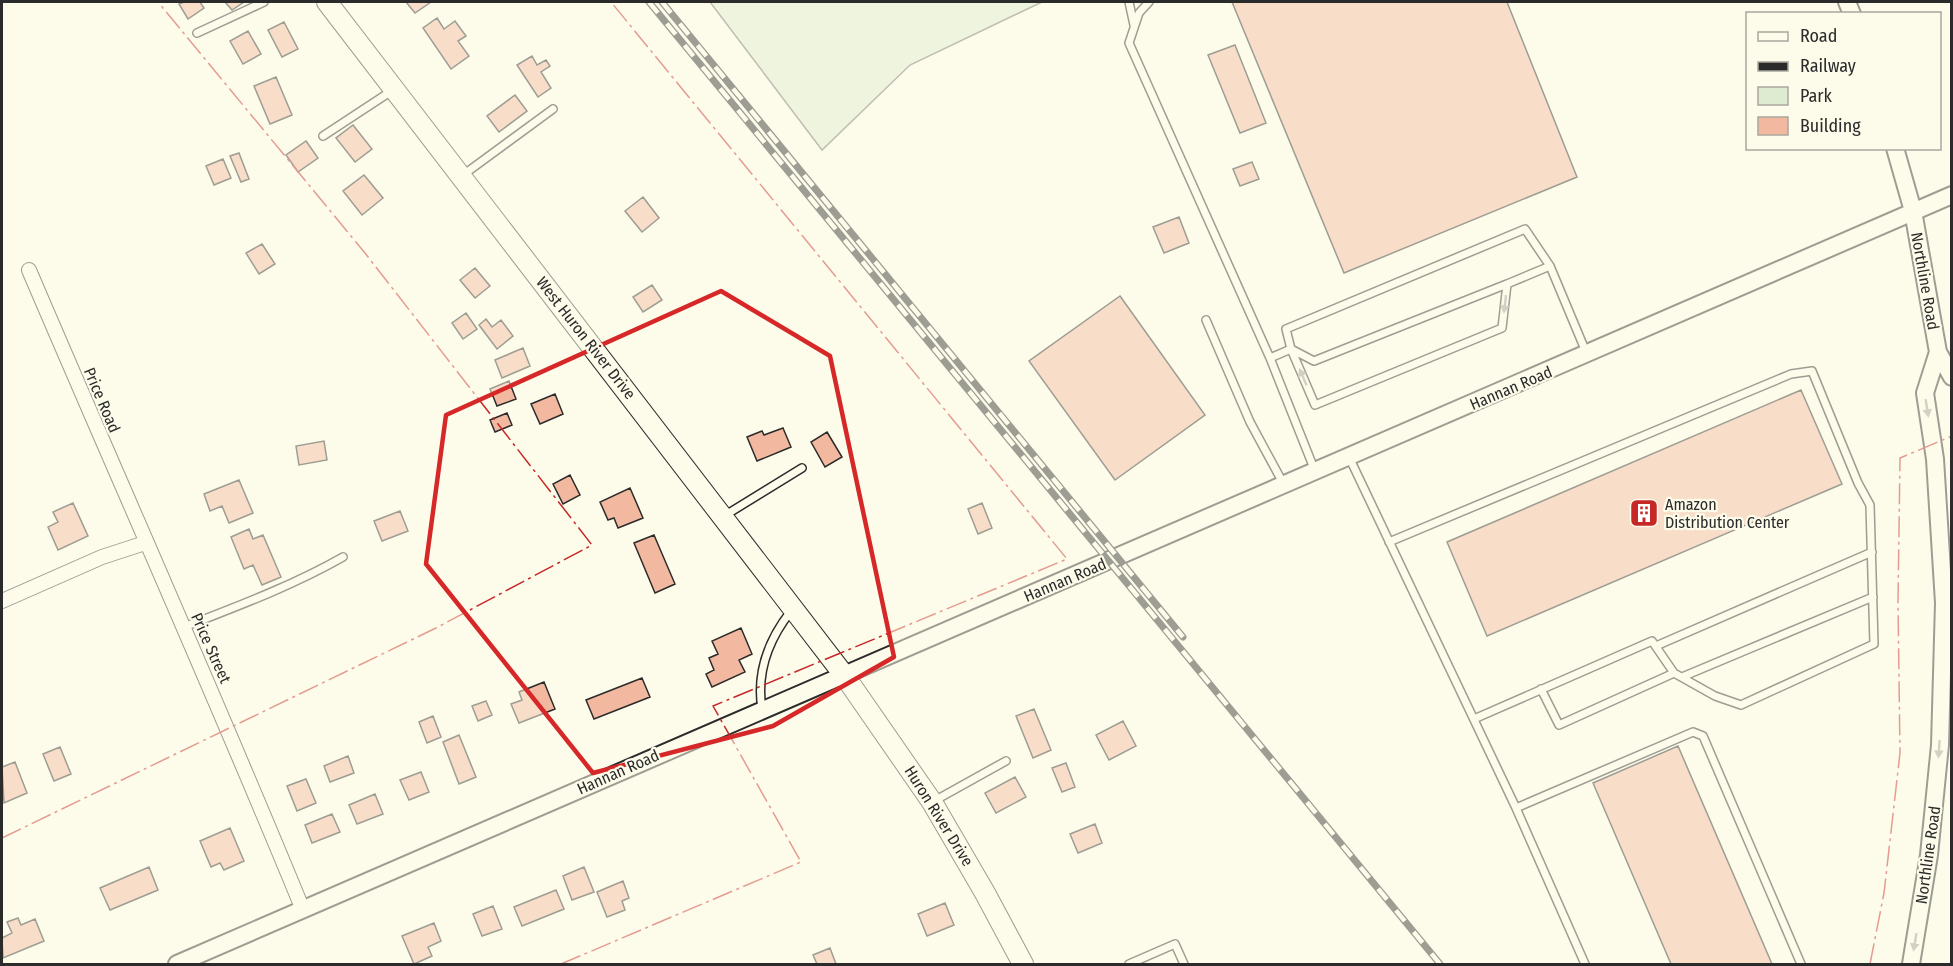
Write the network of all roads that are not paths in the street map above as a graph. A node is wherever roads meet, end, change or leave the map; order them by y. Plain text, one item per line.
1 (264, 2) edge
2 (327, 2) edge
3 (1129, 2) edge
4 (1149, 2) edge
5 (1134, 27) junction
6 (197, 33) dead end
7 (395, 89) junction
8 (553, 109) dead end
9 (323, 136) dead end
10 (1896, 150) edge
11 (461, 176) junction
12 (1952, 195) edge
13 (1913, 211) junction
14 (1550, 266) junction
15 (29, 270) dead end
16 (1507, 284) junction
17 (1206, 320) dead end
18 (1291, 349) junction
19 (1938, 352) junction
20 (1587, 355) junction
21 (1270, 358) junction
22 (1952, 377) edge
23 (1349, 457) junction
24 (802, 468) dead end
25 (1316, 472) junction
26 (1284, 485) junction
27 (724, 516) junction
28 (1389, 542) junction
29 (145, 543) junction
30 (1872, 552) junction
31 (343, 557) dead end
32 (1873, 597) junction
33 (2, 601) edge
34 (793, 609) junction
35 (184, 627) junction
36 (1656, 646) junction
37 (1674, 672) junction
38 (844, 675) junction
39 (1682, 678) junction
40 (1541, 689) junction
41 (762, 710) junction
42 (1474, 718) junction
43 (1006, 761) dead end
44 (932, 802) junction
45 (1516, 808) junction
46 (303, 910) junction
47 (177, 964) edge
48 (1023, 964) edge
49 (1129, 964) edge
50 (1184, 964) edge
51 (1585, 964) edge
52 (1801, 964) edge
53 (1911, 964) edge

1 - 6 lane
2 - 7 main road, West Huron River Drive
3 - 5 lane
4 - 5 lane
5 - 21 lane
7 - 9 lane
7 - 11 main road, West Huron River Drive
8 - 11 lane
10 - 13 street, Northline Road
11 - 27 main road, West Huron River Drive
12 - 13 street, Hannan Road
13 - 19 street, Northline Road
13 - 20 street, Hannan Road
14 - 16 lane
14 - 18 lane
14 - 20 lane
15 - 29 street, Price Road
16 - 18 lane
16 -> 18 lane
17 - 26 lane
18 - 21 lane
19 - 22 street, Northline Road
19 -> 53 street, Northline Road
20 - 23 street, Hannan Road
21 - 25 lane
23 - 25 street, Hannan Road
23 - 28 lane
24 - 27 lane
25 - 26 street, Hannan Road
26 - 38 street, Hannan Road
27 - 34 main road, West Huron River Drive
28 - 30 lane
28 - 42 lane
29 - 33 street
29 - 35 street, Price Street
30 - 32 lane
30 - 36 lane
31 - 35 lane
32 - 39 lane
32 - 39 lane
34 - 38 main road, West Huron River Drive
34 - 41 lane
35 - 46 street, Price Street
36 - 37 lane
36 - 40 lane
37 - 39 lane
37 - 40 lane
38 - 41 street, Hannan Road
38 - 44 main road, Huron River Drive
40 - 42 lane
41 - 46 street, Hannan Road
42 - 45 lane
43 - 44 lane
44 - 48 main road, Huron River Drive
45 - 51 lane
45 - 52 lane
46 - 47 street, Hannan Road
49 - 50 lane

